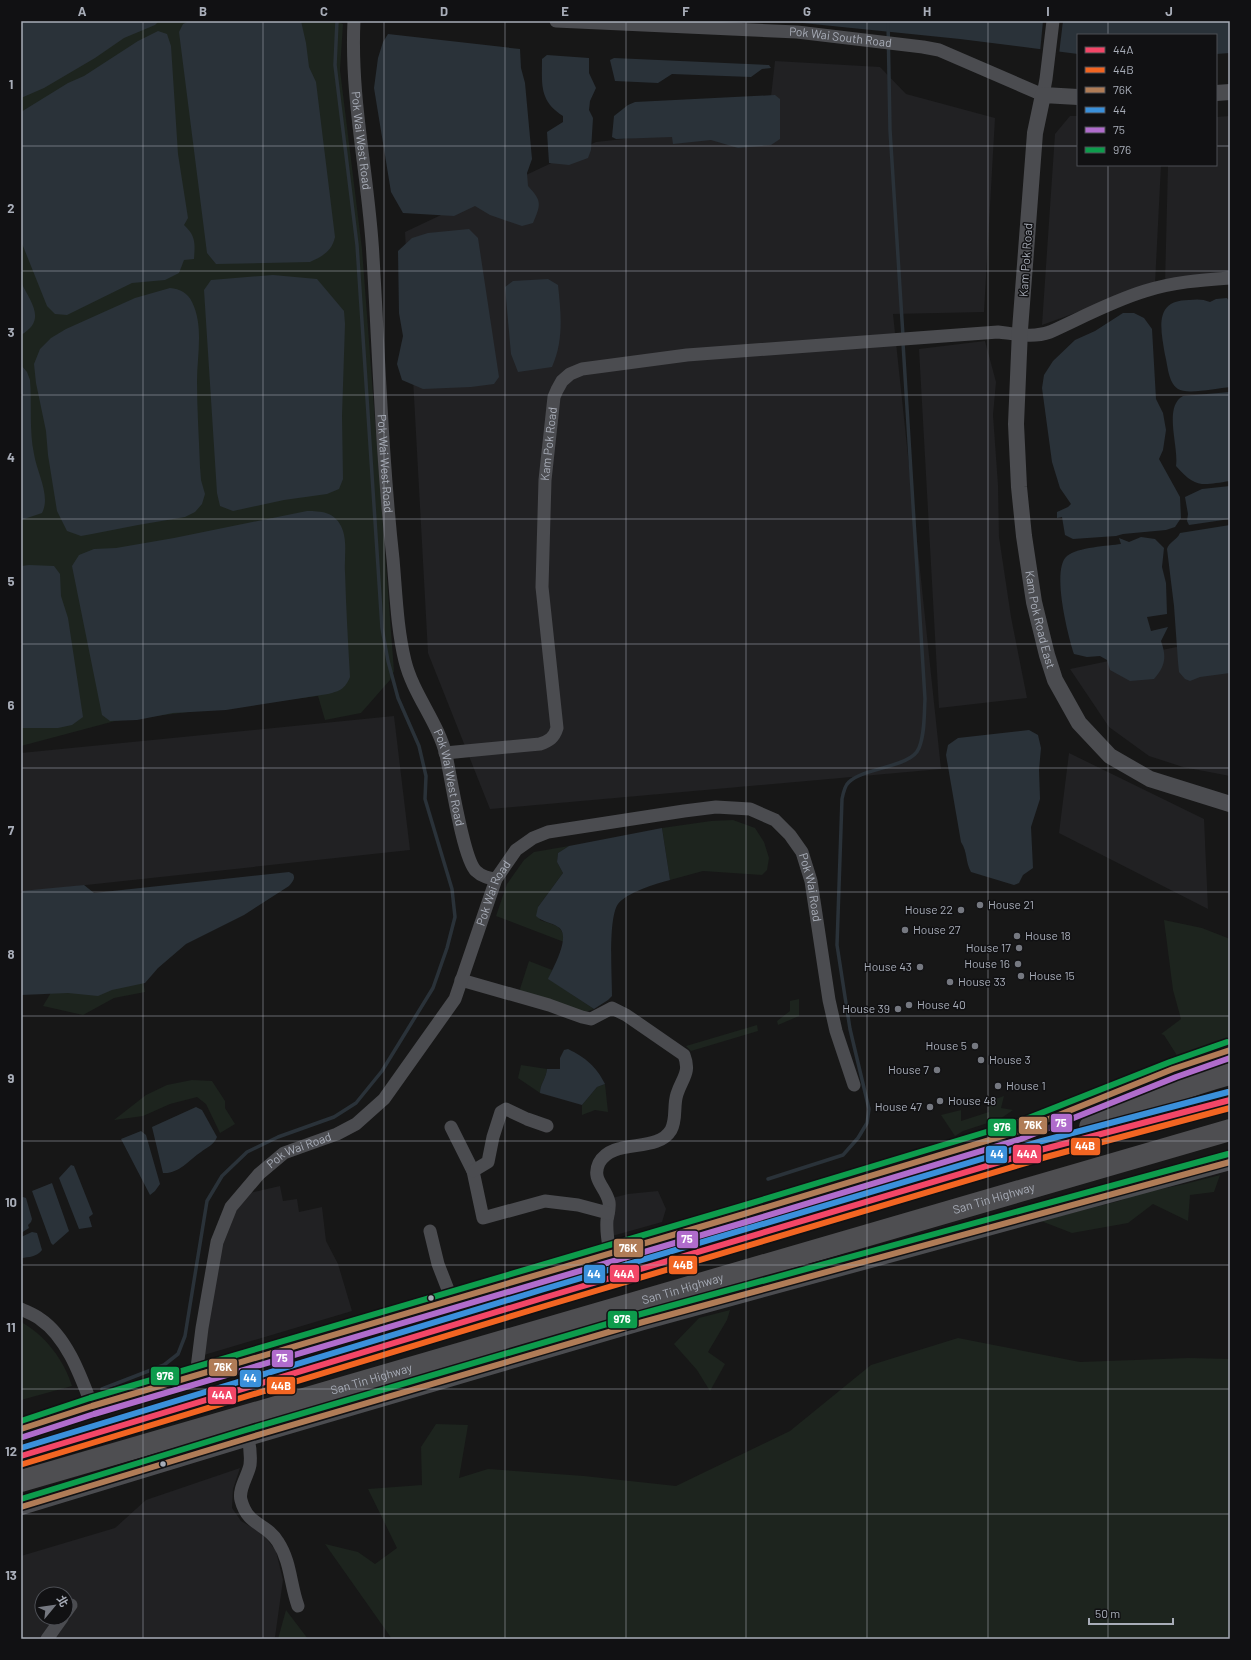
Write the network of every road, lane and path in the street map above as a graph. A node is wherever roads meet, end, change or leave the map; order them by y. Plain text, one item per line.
1 (354, 21) edge
2 (556, 21) edge
3 (1053, 21) edge
4 (1230, 92) edge
5 (1217, 93) edge
6 (1043, 95) junction
7 (1077, 96) edge
8 (1230, 278) edge
9 (1020, 335) junction
10 (445, 753) junction
11 (1230, 804) edge
12 (496, 879) junction
13 (461, 980) junction
14 (1230, 1050) edge
15 (1230, 1074) edge
16 (854, 1085) dead end
17 (1230, 1100) edge
18 (547, 1126) dead end
19 (451, 1127) dead end
20 (1230, 1130) edge
21 (1044, 1149) junction
22 (1230, 1162) edge
23 (474, 1171) junction
24 (608, 1213) junction
25 (430, 1231) dead end
26 (610, 1254) junction
27 (452, 1300) junction
28 (21, 1309) edge
29 (196, 1376) junction
30 (92, 1406) junction
31 (21, 1429) edge
32 (248, 1438) junction
33 (21, 1456) edge
34 (21, 1481) edge
35 (21, 1507) edge
36 (298, 1606) dead end
37 (56, 1626) edge
38 (47, 1639) edge

1 - 10 street, Pok Wai West Road
2 - 6 street, Pok Wai South Road
3 - 6 street, Kam Pok Road
4 - 5 street
6 - 7 street
6 - 9 street, Kam Pok Road
8 - 9 street
9 - 10 street, Kam Pok Road
9 - 11 street, Kam Pok Road East
10 - 12 street, Pok Wai West Road
12 - 13 street, Pok Wai Road
12 - 16 street, Pok Wai Road
13 - 24 street
13 - 29 street, Pok Wai Road
14 - 26 main road
15 - 21 highway
17 - 21 highway
18 - 23 street
19 - 23 street
20 - 34 highway, San Tin Highway
21 - 33 highway
22 - 32 street
23 - 24 street
24 - 26 street
25 - 27 street
26 - 27 main road
27 - 29 main road
28 - 30 street
29 - 30 main road
30 - 31 main road
32 - 35 street
32 - 36 street
37 - 38 street

